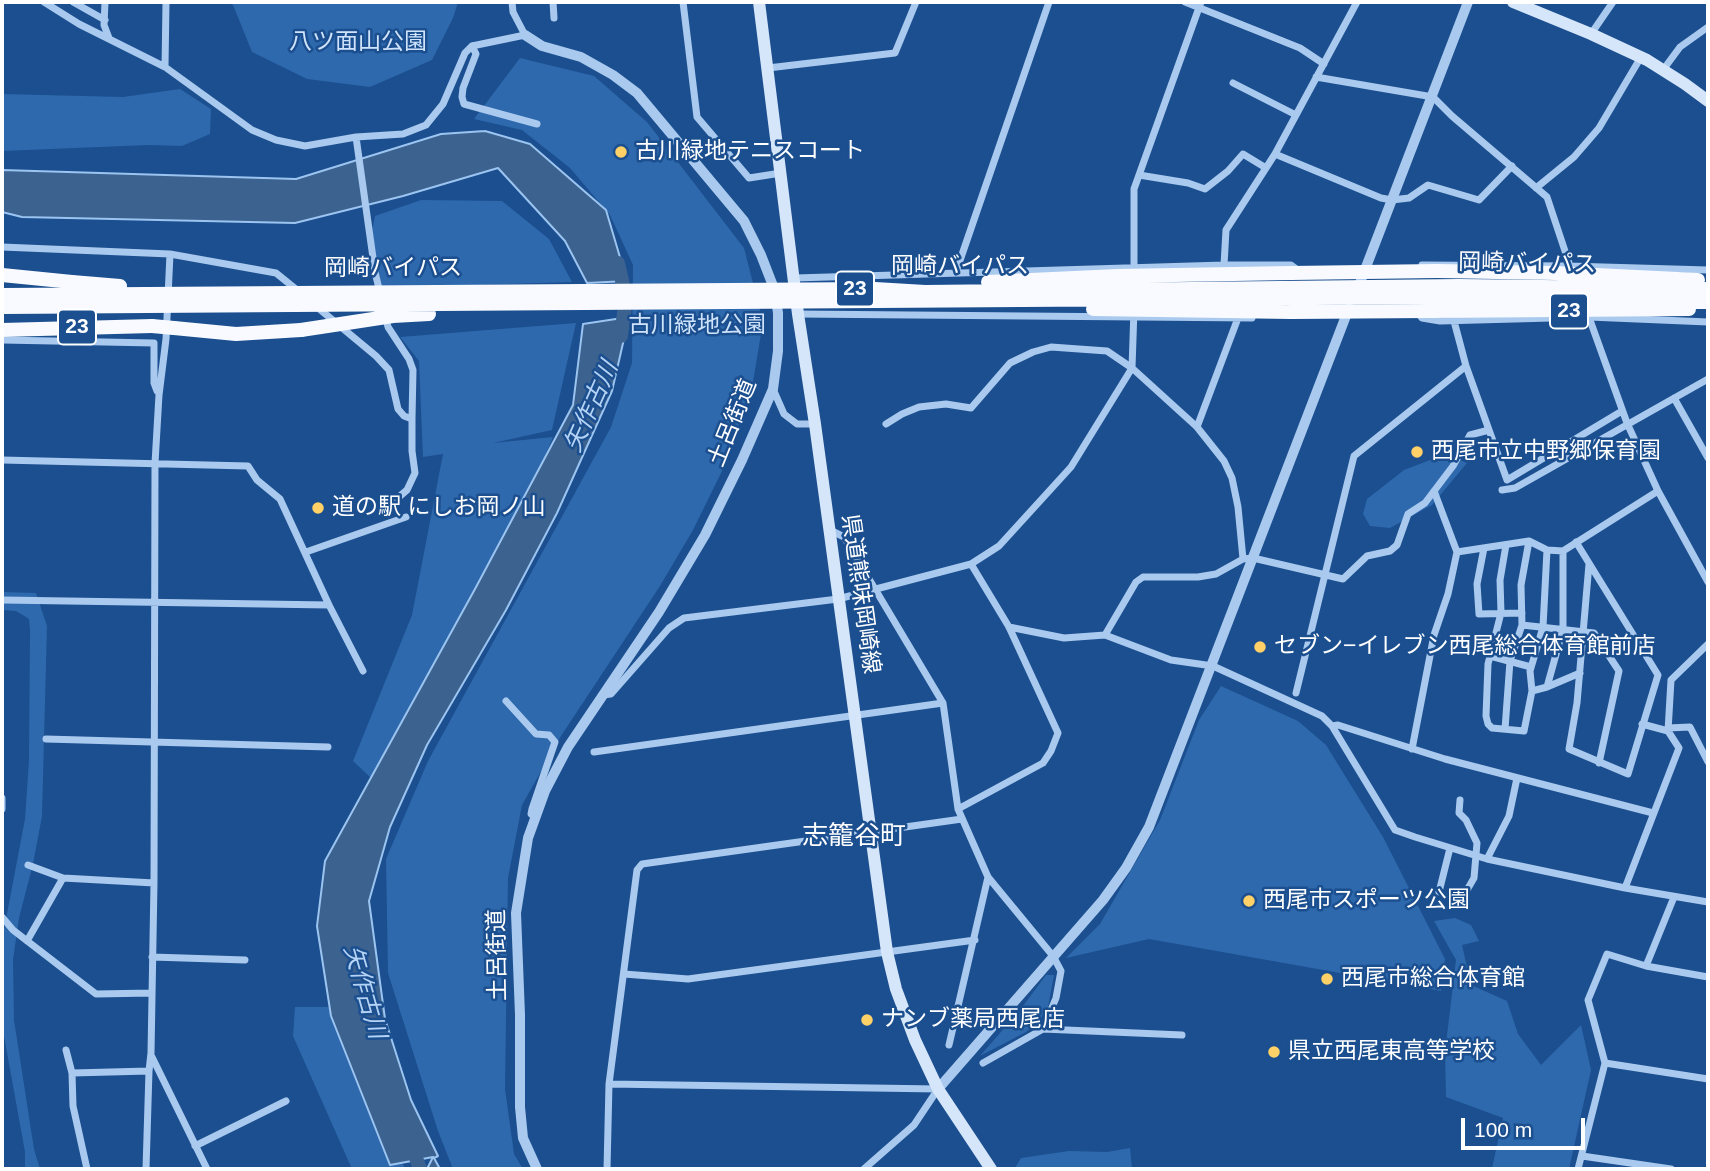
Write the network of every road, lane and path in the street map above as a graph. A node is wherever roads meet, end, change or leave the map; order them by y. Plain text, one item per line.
1 (44, 2) edge
2 (73, 2) edge
3 (106, 2) edge
4 (166, 2) edge
5 (512, 2) edge
6 (553, 2) edge
7 (683, 2) edge
8 (759, 2) edge
9 (916, 2) edge
10 (1049, 2) edge
11 (1185, 2) edge
12 (1357, 2) edge
13 (1468, 2) edge
14 (1513, 2) edge
15 (1613, 2) edge
16 (1200, 4) edge
17 (513, 12) junction
18 (554, 18) dead end
19 (105, 20) junction
20 (1708, 27) edge
21 (1591, 34) junction
22 (525, 35) junction
23 (506, 38) junction
24 (109, 39) junction
25 (472, 46) junction
26 (1641, 57) junction
27 (1324, 64) junction
28 (165, 67) junction
29 (768, 68) junction
30 (1663, 70) junction
31 (1316, 77) junction
32 (1233, 83) dead end
33 (1433, 97) junction
34 (1708, 102) edge
35 (1296, 115) junction
36 (537, 124) dead end
37 (356, 137) junction
38 (1275, 154) junction
39 (1512, 166) junction
40 (1266, 168) junction
41 (782, 173) junction
42 (1139, 175) junction
43 (1536, 188) junction
44 (1392, 200) junction
45 (2, 247) edge
46 (170, 254) junction
47 (1224, 265) junction
48 (1569, 266) junction
49 (1134, 267) junction
50 (1708, 270) edge
51 (956, 272) junction
52 (1364, 272) junction
53 (1396, 272) junction
54 (1296, 273) junction
55 (2, 275) edge
56 (795, 278) junction
57 (1708, 281) edge
58 (1708, 289) edge
59 (925, 292) junction
60 (184, 293) junction
61 (2, 295) edge
62 (959, 302) junction
63 (1708, 302) edge
64 (551, 304) junction
65 (2, 307) edge
66 (1708, 309) edge
67 (1348, 311) junction
68 (1422, 311) junction
69 (1317, 312) junction
70 (798, 314) junction
71 (1589, 317) junction
72 (1135, 318) junction
73 (1238, 318) junction
74 (1454, 321) junction
75 (1708, 322) edge
76 (2, 330) edge
77 (2, 340) edge
78 (1466, 366) junction
79 (1132, 368) junction
80 (1708, 379) edge
81 (773, 389) junction
82 (159, 395) junction
83 (1674, 398) junction
84 (1622, 411) junction
85 (412, 419) junction
86 (1627, 423) junction
87 (815, 424) junction
88 (886, 424) dead end
89 (1197, 427) junction
90 (1489, 430) junction
91 (1708, 458) edge
92 (2, 460) edge
93 (155, 463) junction
94 (1502, 490) dead end
95 (1434, 491) junction
96 (1658, 491) junction
97 (393, 498) dead end
98 (406, 517) dead end
99 (829, 530) junction
100 (1529, 541) junction
101 (1576, 542) junction
102 (1506, 545) junction
103 (1484, 548) junction
104 (1546, 550) junction
105 (1563, 551) junction
106 (306, 552) junction
107 (1457, 552) junction
108 (1248, 559) junction
109 (971, 564) junction
110 (1589, 564) junction
111 (1325, 574) junction
112 (1708, 582) edge
113 (875, 590) junction
114 (838, 599) junction
115 (2, 600) edge
116 (156, 601) junction
117 (329, 605) junction
118 (1501, 613) junction
119 (1522, 613) junction
120 (1522, 625) junction
121 (1009, 627) junction
122 (1543, 627) junction
123 (1563, 629) junction
124 (1583, 631) junction
125 (1105, 635) junction
126 (1708, 644) edge
127 (1490, 656) junction
128 (1510, 661) junction
129 (1213, 666) junction
130 (1531, 667) junction
131 (363, 671) dead end
132 (1580, 673) junction
133 (1547, 687) junction
134 (1532, 691) junction
135 (1296, 692) dead end
136 (601, 695) junction
137 (506, 701) dead end
138 (943, 703) junction
139 (855, 715) junction
140 (1642, 724) junction
141 (1332, 726) junction
142 (1505, 729) junction
143 (1668, 729) junction
144 (46, 739) dead end
145 (154, 742) junction
146 (328, 747) dead end
147 (1412, 749) junction
148 (594, 752) dead end
149 (1599, 762) junction
150 (1708, 762) edge
151 (1517, 778) junction
152 (2, 798) edge
153 (1460, 800) dead end
154 (2, 809) edge
155 (958, 809) junction
156 (1653, 813) junction
157 (536, 818) junction
158 (962, 820) junction
159 (870, 832) junction
160 (1450, 848) junction
161 (1478, 856) junction
162 (1487, 859) junction
163 (28, 865) dead end
164 (988, 877) junction
165 (62, 878) junction
166 (154, 883) junction
167 (1625, 888) junction
168 (1467, 890) dead end
169 (1439, 892) dead end
170 (1674, 897) junction
171 (1708, 902) edge
172 (2, 917) edge
173 (975, 940) junction
174 (27, 941) junction
175 (887, 952) junction
176 (1053, 956) junction
177 (152, 957) junction
178 (245, 960) dead end
179 (1646, 966) junction
180 (624, 974) junction
181 (1708, 977) edge
182 (152, 993) junction
183 (1044, 1029) junction
184 (1182, 1035) dead end
185 (949, 1045) dead end
186 (66, 1050) dead end
187 (151, 1053) junction
188 (982, 1063) dead end
189 (1605, 1063) junction
190 (149, 1071) junction
191 (72, 1073) junction
192 (1708, 1079) edge
193 (609, 1084) junction
194 (938, 1089) junction
195 (286, 1101) dead end
196 (195, 1146) junction
197 (1582, 1156) junction
198 (87, 1169) edge
199 (146, 1169) edge
200 (207, 1169) edge
201 (537, 1169) edge
202 (607, 1169) edge
203 (864, 1169) edge
204 (991, 1169) edge
205 (1578, 1169) edge
206 (1671, 1169) edge

1 - 24 street
2 - 19 street
3 - 19 street
4 - 28 street
5 - 17 street
6 - 18 street
7 - 41 street
8 - 29 main road, 県道熊味岡崎線
9 - 29 street
10 - 51 street
11 - 16 street
12 - 27 street
13 - 33 street
14 - 21 main road
15 - 21 street
16 - 27 street
16 - 42 street
17 - 22 street
17 - 23 street
19 - 24 street
20 - 30 street
21 - 26 main road
22 - 23 street
22 - 81 street, 土呂街道
23 - 25 street
24 - 28 street
25 - 36 street
25 - 37 street
26 - 30 main road
26 - 43 street
27 - 31 street
28 - 37 street
29 - 41 main road, 県道熊味岡崎線
30 - 34 main road
31 - 33 street
31 - 35 street
32 - 35 street
33 - 39 street
33 - 44 street
35 - 38 street
37 - 85 street
38 - 40 street
38 - 44 street
39 - 43 street
39 - 44 street
40 - 42 street
40 - 47 street
41 - 56 main road, 県道熊味岡崎線
42 - 49 street
43 - 48 street
44 - 52 street
45 - 46 street
46 - 82 street
46 - 85 street
47 - 49 street
47 - 54 street
48 - 50 street
48 - 53 street
48 - 71 street
49 - 51 street
49 - 72 street
51 - 56 street
52 - 53 highway, 23
52 - 54 highway, 23
52 - 67 street
53 - 57 highway, 23, bridge
54 - 59 highway, 23, bridge
55 - 60 highway, 23, bridge
56 - 70 main road, 県道熊味岡崎線
58 - 59 highway, 岡崎バイパス / 23, bridge
59 - 60 highway, 岡崎バイパス / 23, bridge
60 - 61 highway, 岡崎バイパス / 23, bridge
62 - 63 highway, 岡崎バイパス / 23, bridge
62 - 64 highway, 岡崎バイパス / 23, bridge
62 - 69 highway, 23, bridge
64 - 65 highway, 岡崎バイパス / 23, bridge
64 - 76 highway, 23, bridge
66 - 68 highway, 23, bridge
67 - 68 highway, 23
67 - 69 highway, 23
67 - 108 street
68 - 74 street
69 - 73 street
70 - 72 street
70 - 87 main road, 県道熊味岡崎線
71 - 74 street
71 - 75 street
71 - 84 street
72 - 73 street
72 - 79 street
73 - 89 street
74 - 78 street
77 - 82 street
78 - 90 street
78 - 111 street
79 - 88 street
79 - 89 street
79 - 109 street
80 - 83 street
81 - 87 street
81 - 136 street, 土呂街道
82 - 93 street
83 - 86 street
83 - 91 street
84 - 86 street
84 - 90 street
85 - 97 street
86 - 94 street
86 - 96 street
87 - 99 main road, 県道熊味岡崎線
89 - 108 street
90 - 95 street
92 - 93 street
93 - 106 street
93 - 116 street
95 - 107 street
95 - 111 street
96 - 101 street
96 - 112 street
98 - 106 street
99 - 113 street
99 - 114 main road, 県道熊味岡崎線
100 - 102 street
100 - 104 street
100 - 119 street
101 - 105 street
101 - 110 street
102 - 103 street
102 - 118 street
103 - 107 street
103 - 118 street
104 - 105 street
104 - 122 street
105 - 123 street
106 - 117 street
107 - 147 street
108 - 111 street
108 - 125 street
108 - 129 street
109 - 113 street
109 - 121 street
110 - 124 street
110 - 140 street
111 - 135 street
113 - 114 street
113 - 138 street
114 - 136 street
114 - 139 main road, 県道熊味岡崎線
115 - 116 street
116 - 117 street
116 - 145 street
117 - 131 street
118 - 119 street
118 - 127 street
119 - 120 street
120 - 122 street
120 - 128 street
121 - 125 street
121 - 155 street
122 - 123 street
122 - 130 street
123 - 124 street
123 - 133 street
124 - 132 street
124 - 149 street
125 - 129 street
126 - 143 street
127 - 128 street
127 - 142 street
128 - 130 street
128 - 142 street
129 - 141 street
129 - 176 street
130 - 134 street
132 - 133 street
132 - 149 street
133 - 134 street
134 - 142 street
136 - 157 street, 土呂街道
137 - 157 street
138 - 139 street
138 - 155 street
139 - 148 street
139 - 159 main road, 県道熊味岡崎線
140 - 143 street
140 - 149 street
141 - 147 street
141 - 160 street
143 - 150 street
143 - 156 street
144 - 145 street
145 - 146 street
145 - 166 street
147 - 151 street
151 - 156 street
151 - 162 street
152 - 154 street
153 - 161 street
155 - 158 street
156 - 167 street
157 - 201 street, 土呂街道
158 - 159 street
158 - 164 street
159 - 175 main road, 県道熊味岡崎線
159 - 180 street
160 - 161 street
160 - 169 street
161 - 162 street
161 - 168 street
162 - 167 street
163 - 165 street
164 - 173 street
164 - 176 street
165 - 166 street
165 - 174 street
166 - 177 street
167 - 170 street
170 - 171 street
170 - 179 street
172 - 174 street
173 - 175 street
173 - 185 street
174 - 182 street
175 - 180 street
175 - 194 main road, 県道熊味岡崎線
176 - 183 street
176 - 194 street
177 - 178 street
177 - 182 street
179 - 181 street
179 - 189 street
180 - 193 street
182 - 187 street
183 - 184 street
183 - 188 street
186 - 191 street
187 - 190 street
187 - 196 street
189 - 192 street
189 - 197 street
190 - 191 street
190 - 199 street
191 - 198 street
193 - 194 street
193 - 202 street
194 - 203 street
194 - 204 main road, 県道熊味岡崎線
195 - 196 street
196 - 200 street
197 - 205 street
197 - 206 street

